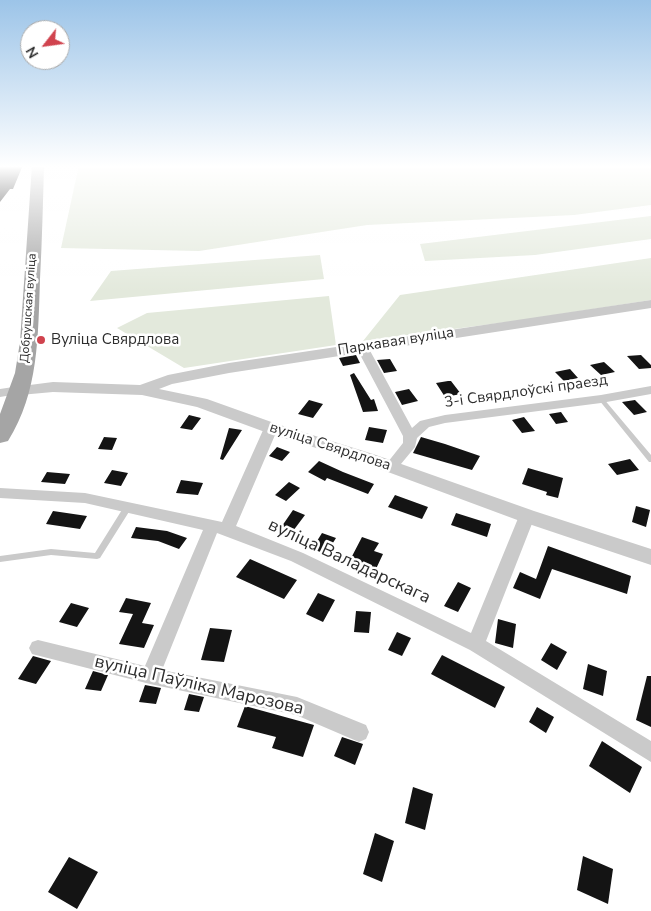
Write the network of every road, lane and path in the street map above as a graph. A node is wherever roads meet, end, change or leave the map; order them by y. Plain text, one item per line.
1 (36, 208) edge
2 (651, 304) edge
3 (362, 347) junction
4 (142, 390) junction
5 (651, 390) edge
6 (10, 391) edge
7 (601, 399) junction
8 (271, 428) junction
9 (0, 436) edge
10 (410, 436) junction
11 (651, 460) edge
12 (391, 467) junction
13 (0, 493) edge
14 (128, 507) junction
15 (527, 516) junction
16 (220, 528) junction
17 (651, 557) edge
18 (0, 558) edge
19 (476, 644) junction
20 (38, 648) dead end
21 (150, 676) junction
22 (359, 732) dead end
23 (651, 752) edge

1 - 6 main road, Добрушская вуліца
2 - 3 street, Паркавая вуліца
3 - 4 street, Паркавая вуліца
3 - 10 street
4 - 6 street, вуліца Свярдлова
4 - 8 street, вуліца Свярдлова
5 - 7 street, 3-і Свярдлоўскі праезд
6 - 9 main road, Добрушская вуліца
7 - 10 street, 3-і Свярдлоўскі праезд
7 - 11 lane
8 - 12 street, вуліца Свярдлова
8 - 16 street
10 - 12 street
12 - 15 street, вуліца Свярдлова
13 - 14 street, вуліца Валадарскага
14 - 16 street, вуліца Валадарскага
14 - 18 lane
15 - 17 street, вуліца Свярдлова
15 - 19 street
16 - 19 street, вуліца Валадарскага
16 - 21 street
19 - 23 street, вуліца Валадарскага
20 - 21 street, вуліца Паўліка Марозова
21 - 22 street, вуліца Паўліка Марозова

